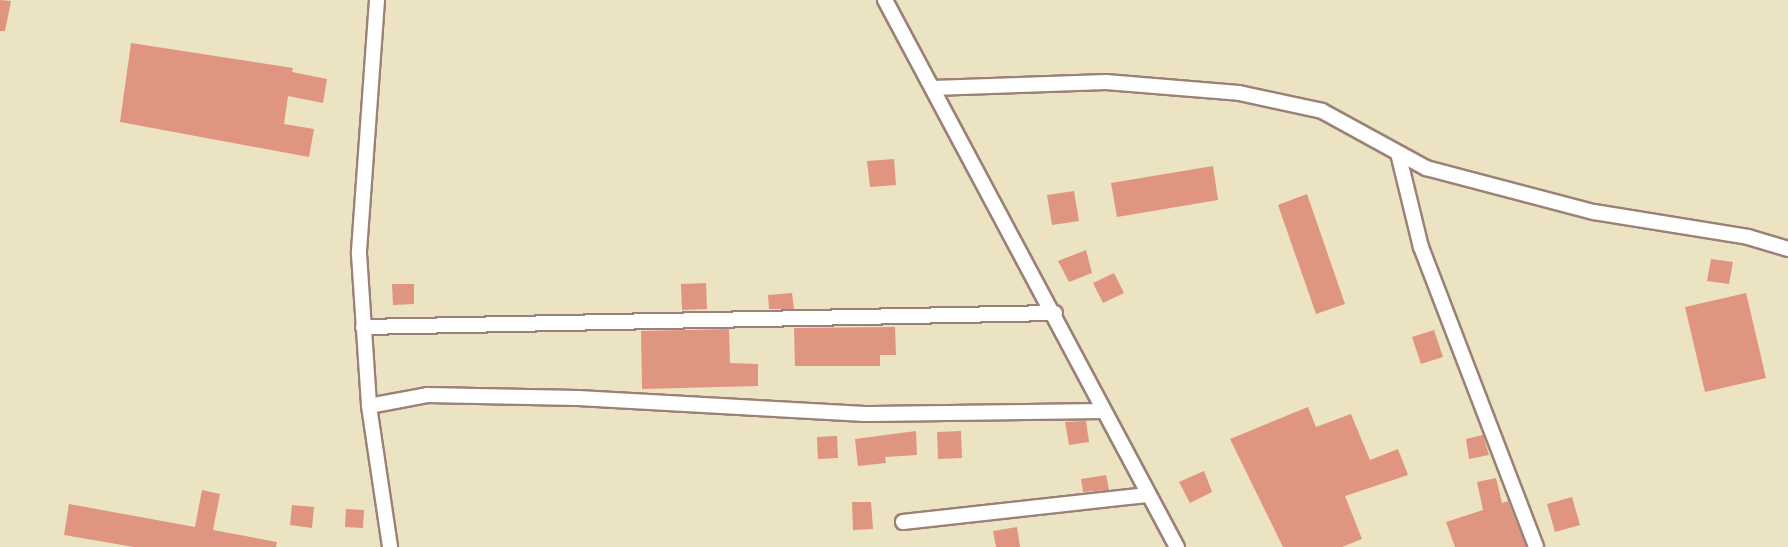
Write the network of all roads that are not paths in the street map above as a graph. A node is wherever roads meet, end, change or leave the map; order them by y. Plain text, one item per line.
1 (377, 0) edge
2 (885, 0) edge
3 (933, 88) junction
4 (1398, 153) junction
5 (1788, 249) edge
6 (1055, 313) junction
7 (363, 327) junction
8 (369, 406) junction
9 (1104, 411) junction
10 (1148, 495) junction
11 (902, 522) dead end
12 (390, 547) edge
13 (1177, 547) edge
14 (1536, 547) edge

1 - 7 street
2 - 3 street
3 - 4 street
3 - 6 street
4 - 5 street
4 - 14 street
6 - 7 street
6 - 9 street
7 - 8 street
8 - 9 street
8 - 12 street
9 - 10 street
10 - 11 street
10 - 13 street

